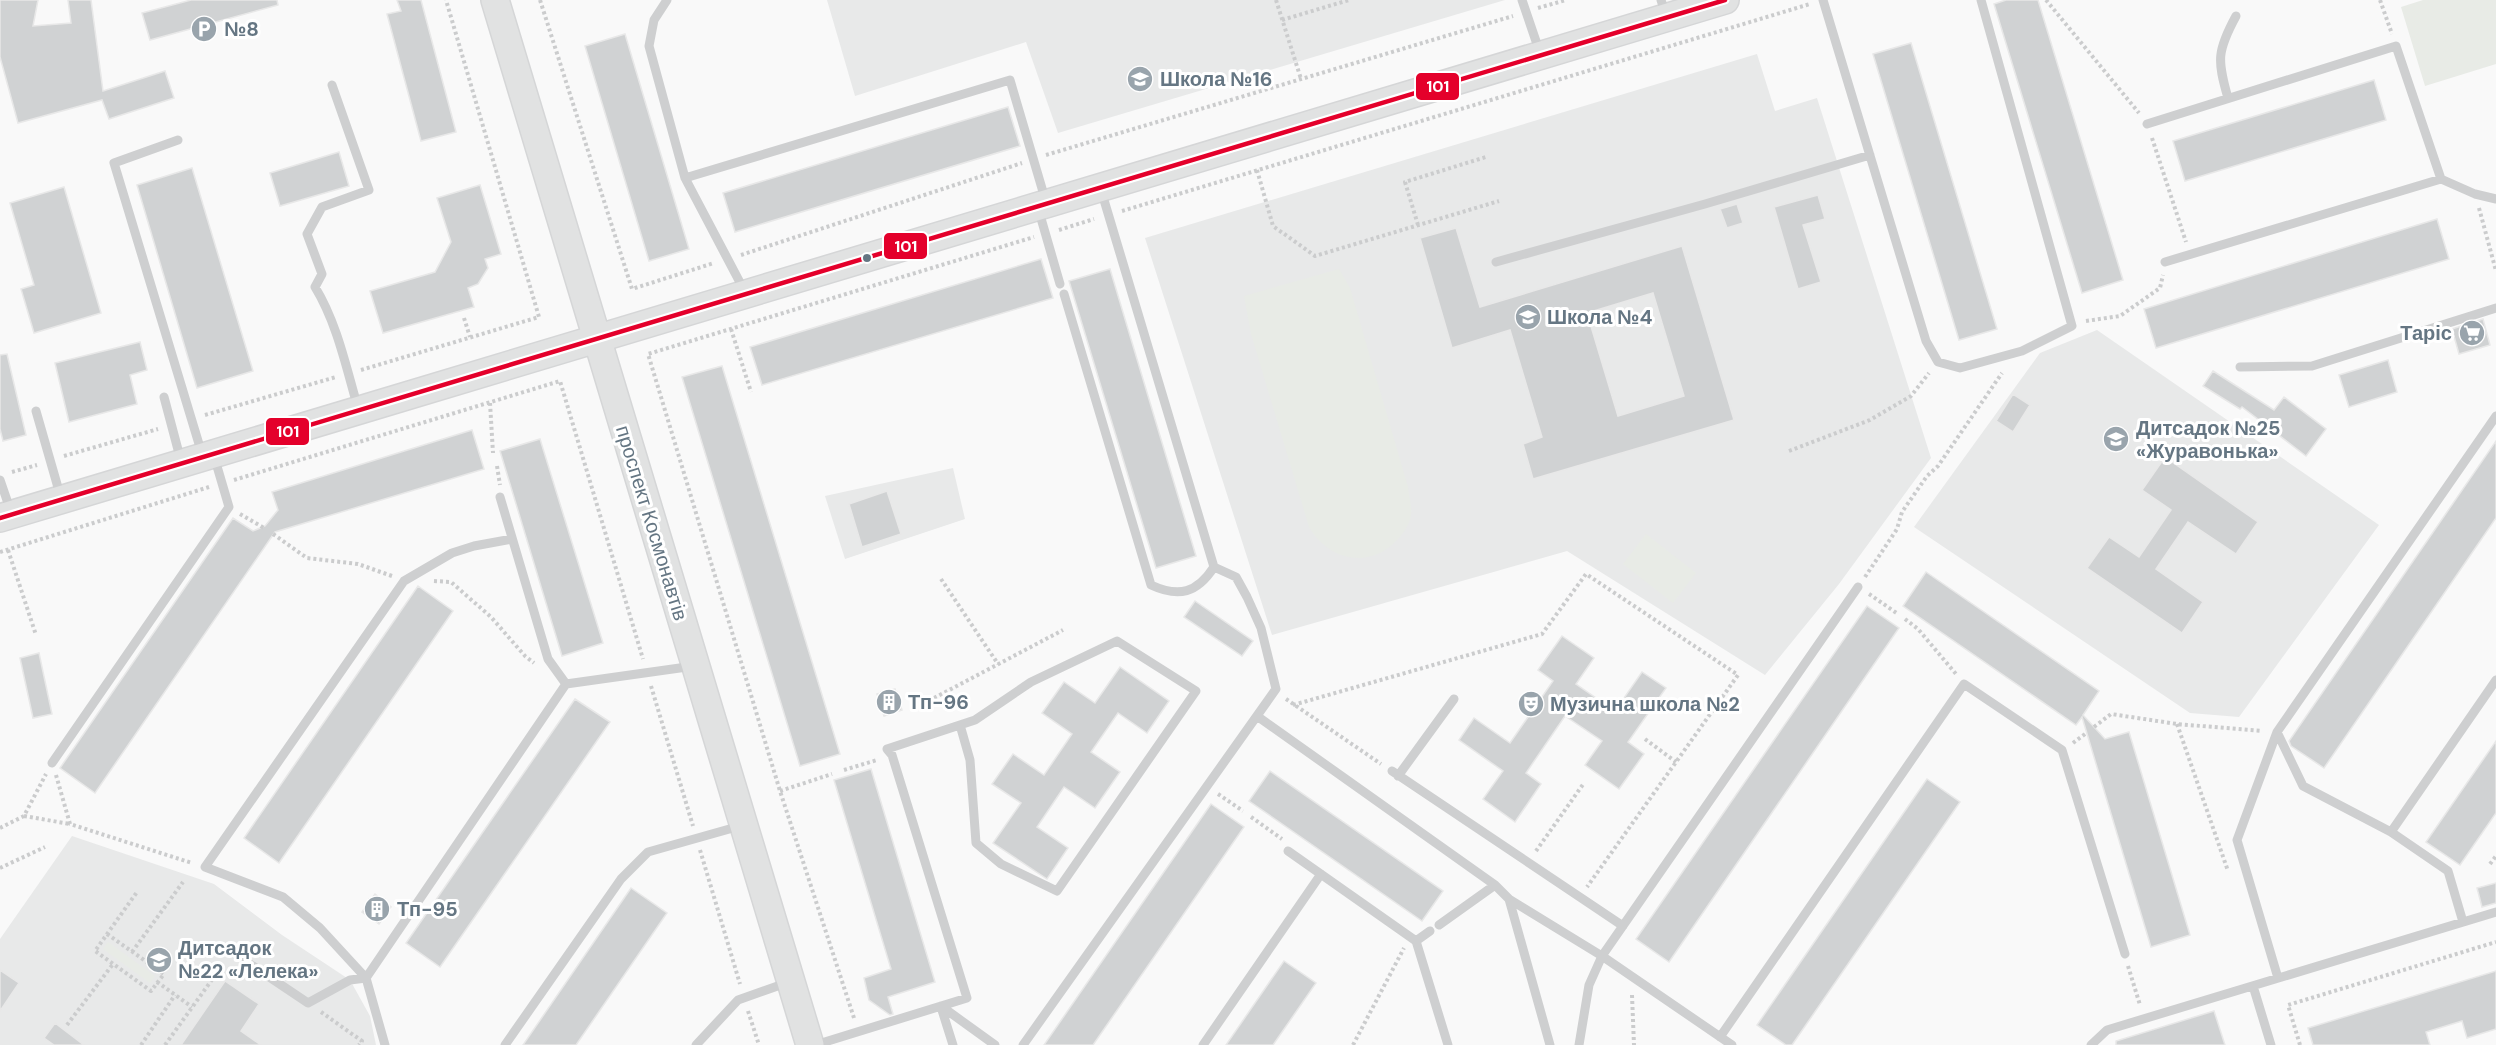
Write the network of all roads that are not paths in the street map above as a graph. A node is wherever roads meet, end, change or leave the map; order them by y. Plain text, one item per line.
1 (495, 0) edge
2 (667, 0) edge
3 (1522, 0) edge
4 (1725, 0) edge
5 (1823, 0) edge
6 (1981, 0) edge
7 (1664, 9) edge
8 (2236, 16) dead end
9 (1540, 56) junction
10 (332, 85) dead end
11 (2228, 98) junction
12 (2148, 124) road end
13 (178, 140) dead end
14 (1870, 155) junction
15 (685, 178) junction
16 (2441, 179) junction
17 (1100, 188) junction
18 (2496, 199) edge
19 (1042, 205) junction
20 (1496, 262) dead end
21 (2165, 262) road end
22 (1060, 284) dead end
23 (746, 294) junction
24 (1064, 294) dead end
25 (2496, 308) edge
26 (596, 339) junction
27 (2240, 367) dead end
28 (164, 397) dead end
29 (359, 410) junction
30 (36, 411) dead end
31 (2496, 416) edge
32 (199, 458) junction
33 (0, 480) edge
34 (500, 497) dead end
35 (61, 499) junction
36 (6, 516) edge
37 (512, 539) junction
38 (1214, 567) junction
39 (1860, 584) road end
40 (696, 666) junction
41 (2496, 680) edge
42 (566, 684) junction
43 (1454, 699) dead end
44 (1257, 716) junction
45 (960, 725) junction
46 (2277, 732) junction
47 (52, 763) road end
48 (744, 825) junction
49 (2391, 832) junction
50 (1288, 850) road end
51 (1321, 874) junction
52 (1495, 885) junction
53 (1509, 898) junction
54 (2496, 912) edge
55 (2463, 922) junction
56 (1439, 925) dead end
57 (1623, 926) junction
58 (1430, 931) dead end
59 (1413, 939) junction
60 (232, 952) road end
61 (2125, 954) road end
62 (1602, 956) junction
63 (366, 978) junction
64 (2278, 978) junction
65 (791, 981) junction
66 (2253, 986) junction
67 (941, 1006) junction
68 (1720, 1037) junction
69 (385, 1045) edge
70 (506, 1045) edge
71 (696, 1045) edge
72 (810, 1045) edge
73 (815, 1045) edge
74 (953, 1045) edge
75 (995, 1045) edge
76 (1023, 1045) edge
77 (1203, 1045) edge
78 (1448, 1045) edge
79 (1550, 1045) edge
80 (1579, 1045) edge
81 (1732, 1045) edge
82 (2091, 1045) edge
83 (2271, 1045) edge

1 - 26 street, проспект Космонавтів
2 - 15 lane
3 - 9 lane
4 - 7 street
5 - 14 lane
6 - 14 lane
7 - 9 street
8 - 11 lane
9 - 17 street
10 - 29 lane
11 - 12 lane
11 - 16 lane
13 - 32 lane
14 - 20 lane
15 - 19 lane
15 - 23 lane
16 - 18 lane
16 - 21 lane
17 - 19 street
17 - 38 lane
19 - 22 lane
19 - 23 street
23 - 26 street
24 - 38 lane
25 - 27 lane
26 - 29 street
26 - 40 street, проспект Космонавтів
28 - 32 lane
29 - 32 street
30 - 35 lane
31 - 46 lane
32 - 35 street
32 - 47 lane
33 - 36 lane
34 - 37 lane
35 - 36 street
37 - 42 lane
37 - 63 lane
38 - 44 lane
39 - 57 lane
40 - 42 lane
40 - 48 street, проспект Космонавтів
41 - 49 lane
42 - 63 lane
43 - 57 lane
44 - 52 lane
44 - 76 lane
45 - 45 lane
45 - 67 lane
46 - 49 lane
46 - 64 lane
48 - 65 street, проспект Космонавтів
48 - 70 lane
49 - 55 lane
50 - 51 lane
51 - 59 lane
51 - 77 lane
52 - 53 lane
52 - 56 lane
53 - 62 lane
53 - 79 lane
54 - 55 lane
55 - 64 lane
57 - 62 lane
58 - 59 lane
59 - 78 lane
60 - 63 lane
61 - 68 lane
62 - 68 lane
62 - 80 lane
63 - 69 lane
64 - 66 lane
65 - 71 lane
65 - 72 street, проспект Космонавтів
66 - 82 lane
66 - 83 lane
67 - 73 lane
67 - 74 lane
67 - 75 lane
68 - 81 lane

